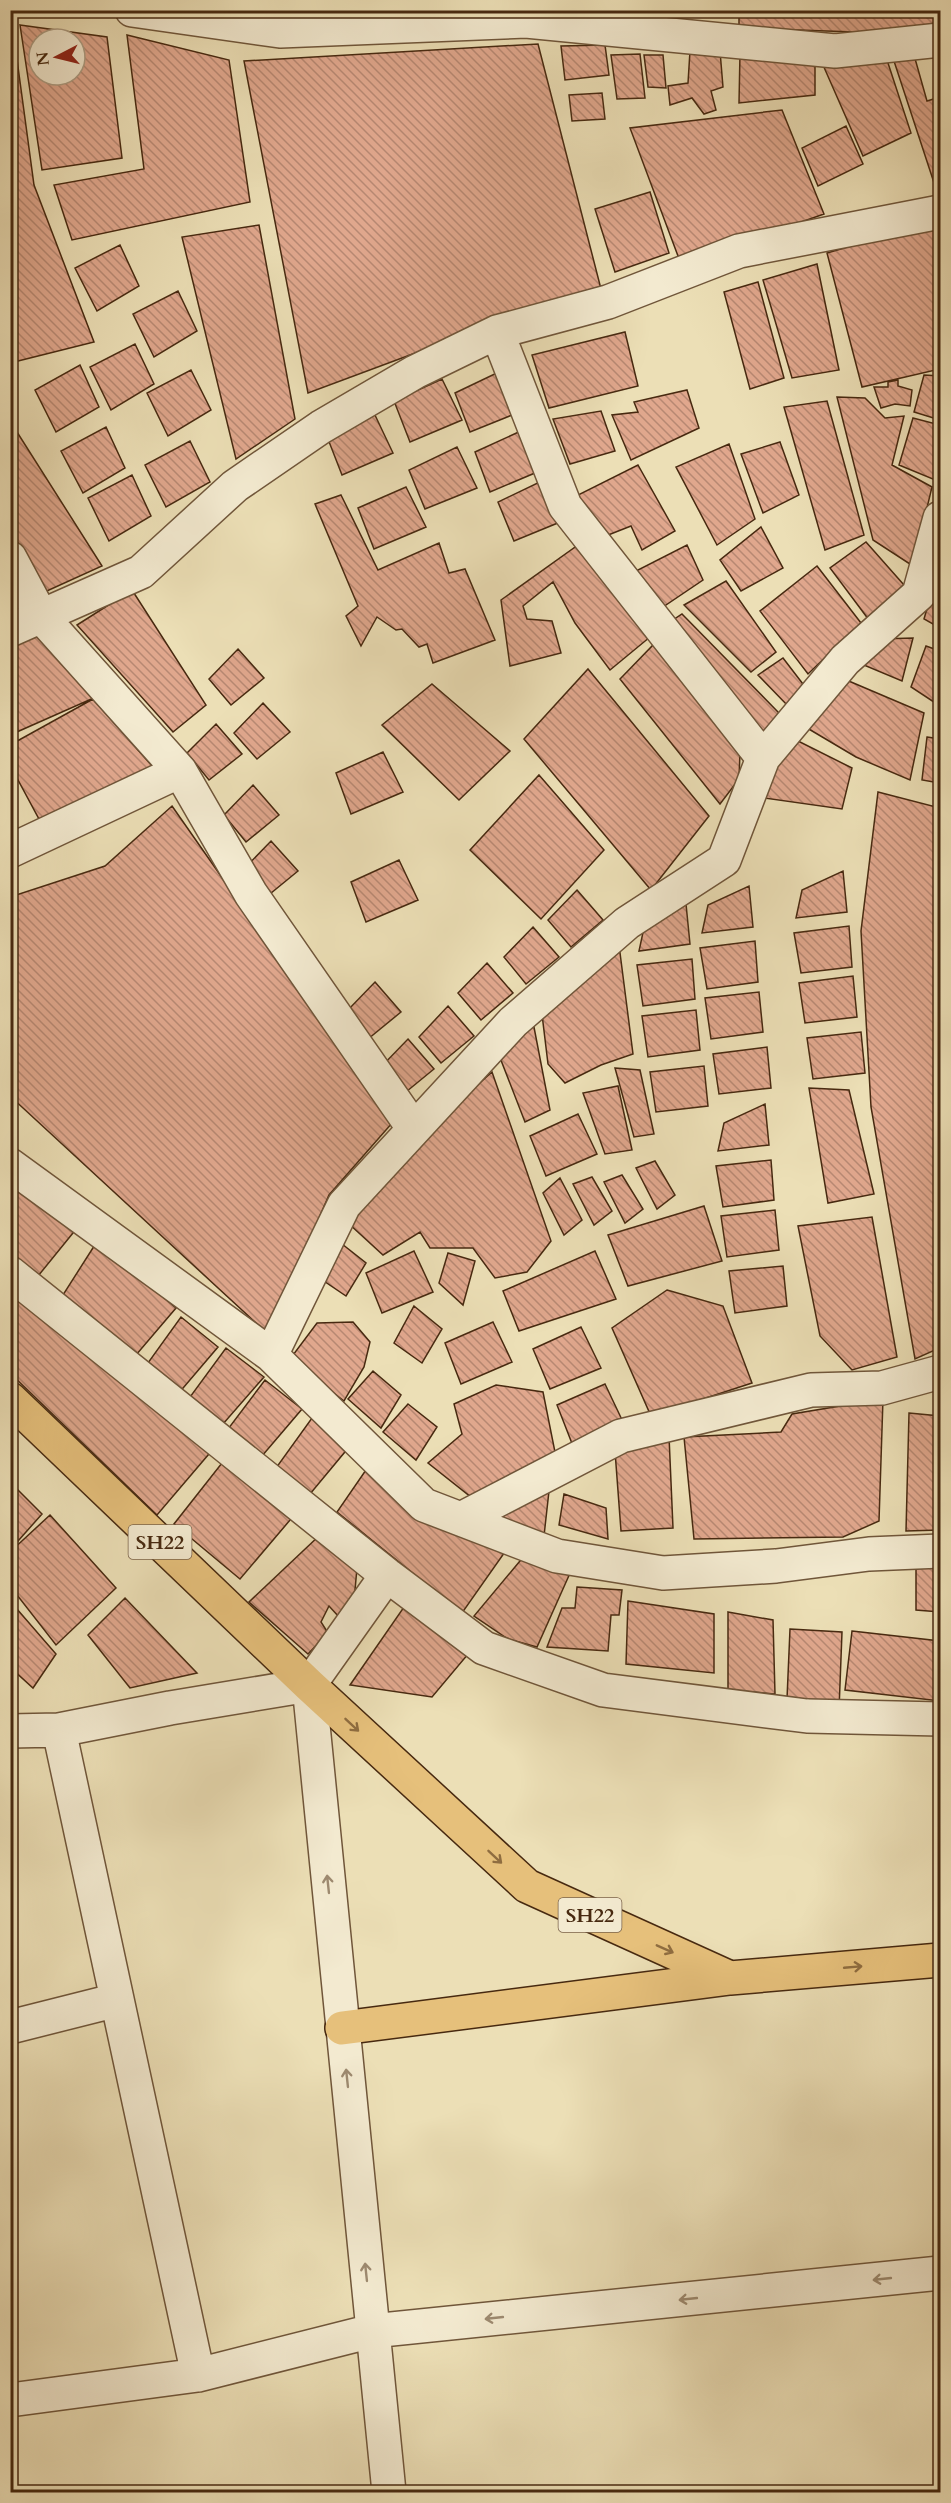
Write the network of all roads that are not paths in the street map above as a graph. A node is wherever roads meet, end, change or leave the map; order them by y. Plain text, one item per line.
1 (132, 10) edge
2 (940, 40) edge
3 (940, 212) edge
4 (497, 332) junction
5 (940, 518) edge
6 (10, 558) edge
7 (41, 616) junction
8 (10, 630) edge
9 (763, 758) junction
10 (180, 771) junction
11 (10, 851) edge
12 (414, 1129) junction
13 (10, 1165) edge
14 (10, 1273) edge
15 (271, 1355) junction
16 (940, 1372) edge
17 (10, 1399) edge
18 (461, 1519) junction
19 (940, 1551) edge
20 (387, 1575) junction
21 (309, 1685) junction
22 (940, 1719) edge
23 (59, 1730) junction
24 (10, 1731) edge
25 (940, 1959) edge
26 (730, 1978) junction
27 (117, 2000) junction
28 (10, 2026) edge
29 (342, 2028) junction
30 (940, 2273) edge
31 (372, 2331) junction
32 (198, 2375) junction
33 (10, 2400) edge
34 (389, 2493) edge

1 - 2 street
3 - 4 street
4 - 7 street
4 - 9 street
5 - 9 street
6 - 7 street
7 - 8 street
7 - 10 street
9 - 12 street
10 - 11 street
10 - 12 street
12 - 15 street
13 - 15 street
14 - 20 street
15 - 18 street
16 - 18 street
17 - 21 main road, SH22
18 - 19 street
20 - 21 street
20 - 22 street
21 - 23 street
21 -> 26 main road, SH22
29 -> 21 street
23 - 24 street
23 - 27 street
26 -> 25 main road, SH22
26 - 29 main road
27 - 28 street
27 - 32 street
31 -> 29 street
30 -> 31 street
31 - 32 street
31 - 34 street
32 - 33 street

